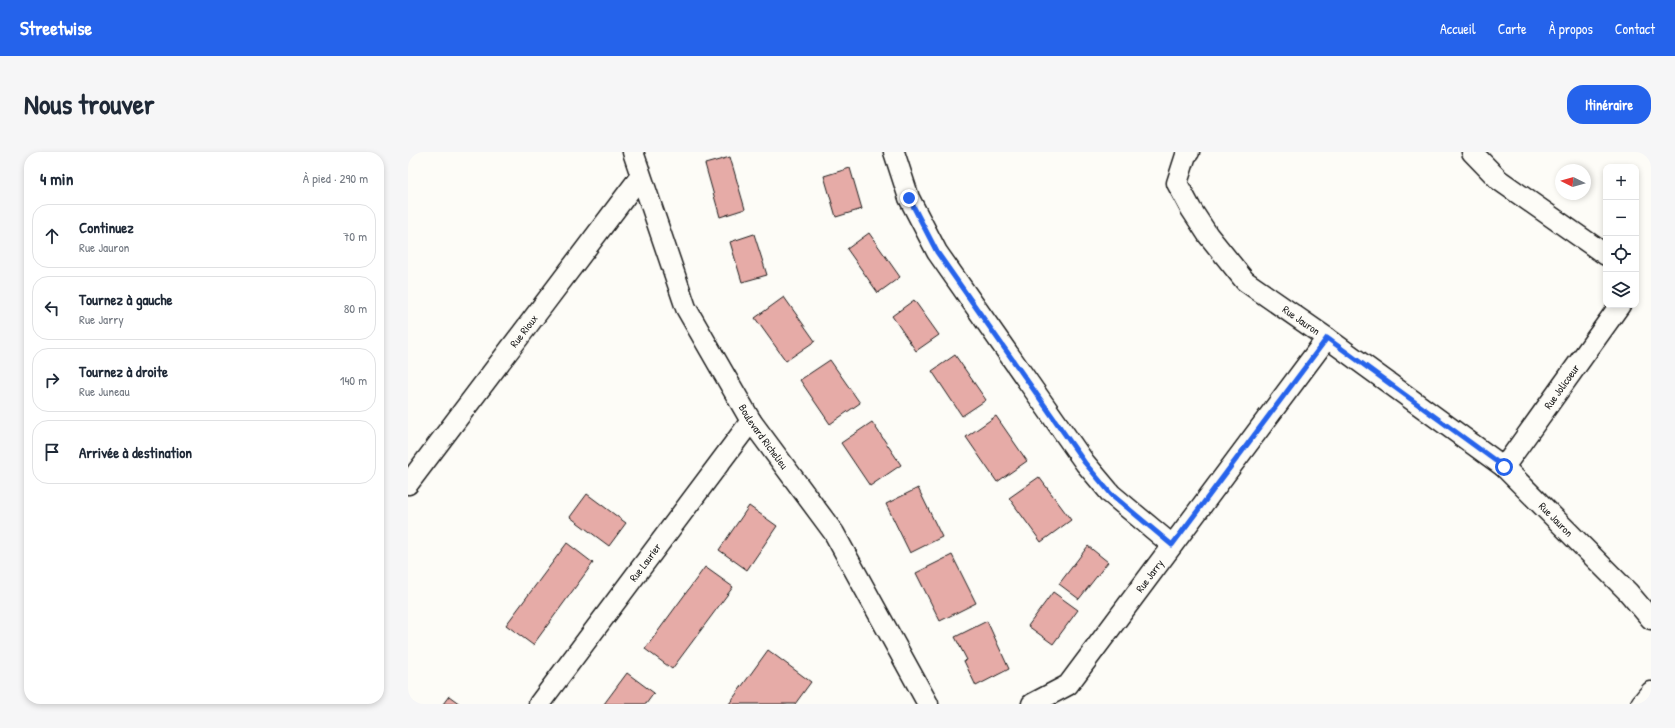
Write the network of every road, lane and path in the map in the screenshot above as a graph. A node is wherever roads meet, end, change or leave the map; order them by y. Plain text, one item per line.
1 (633, 152) edge
2 (894, 152) edge
3 (1189, 152) edge
4 (1472, 152) edge
5 (640, 177) junction
6 (1603, 253) edge
7 (1618, 308) edge
8 (1327, 338) junction
9 (751, 421) junction
10 (1504, 467) junction
11 (408, 484) edge
12 (1172, 545) junction
13 (1651, 619) edge
14 (1651, 692) edge
15 (539, 704) edge
16 (928, 704) edge
17 (1032, 704) edge
18 (1642, 704) edge

1 - 5 street, Boulevard Richelieu
2 - 12 street
3 - 8 street, Rue Jauron
4 - 6 street
5 - 9 street, Boulevard Richelieu
5 - 11 street, Rue Rioux
7 - 10 street, Rue Jolicoeur
8 - 10 street, Rue Jauron
8 - 12 street, Rue Jarry
9 - 15 street, Rue Laurier
9 - 16 street, Boulevard Richelieu
10 - 13 street, Rue Jauron
12 - 17 street, Rue Jarry
14 - 18 street

